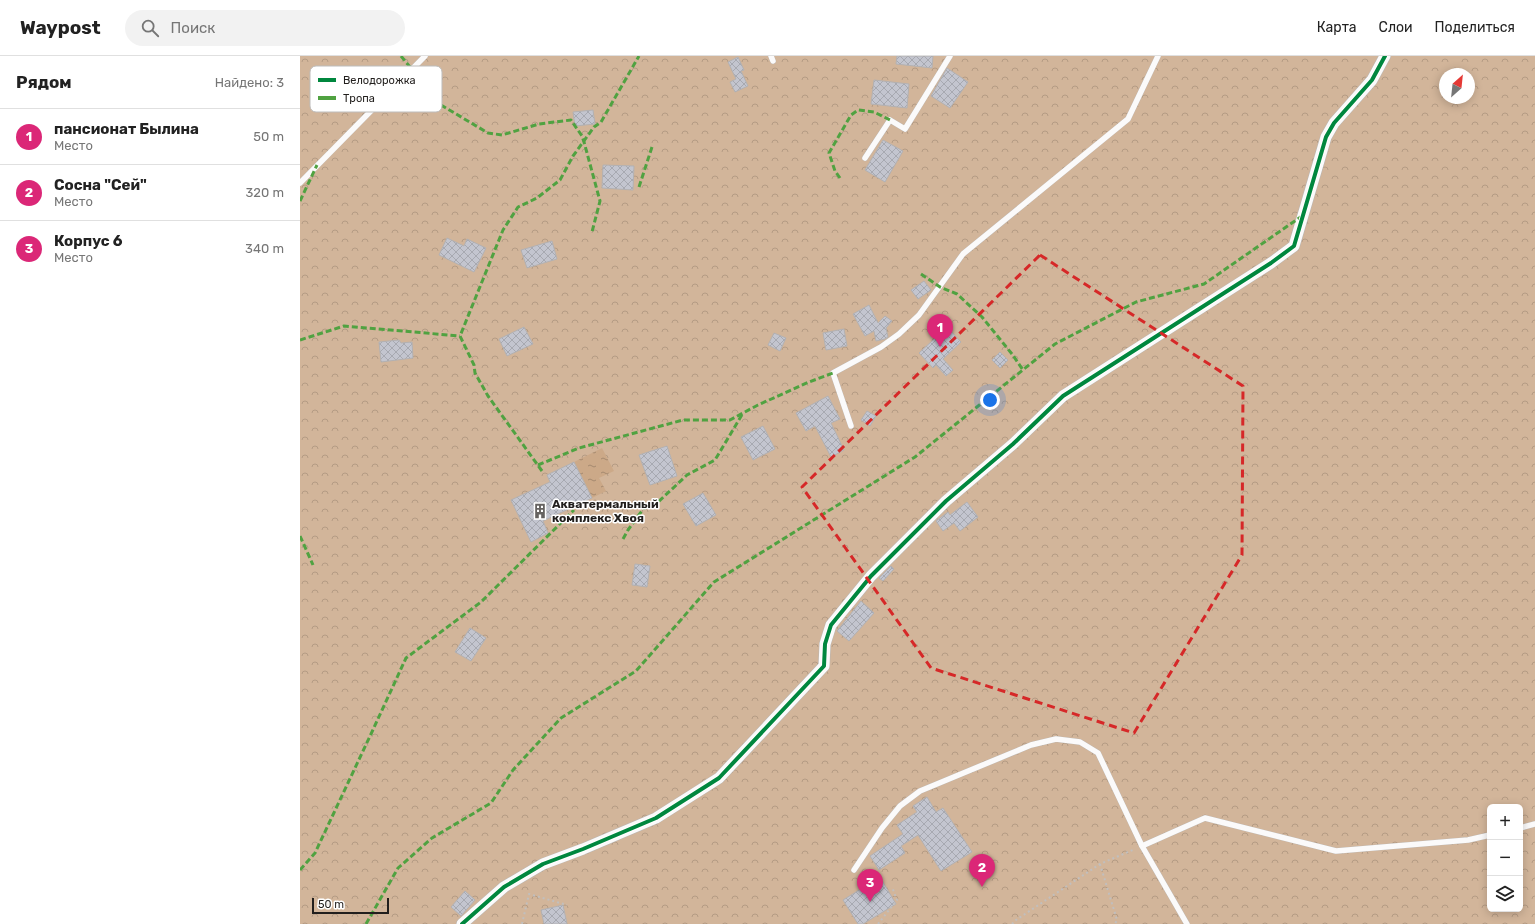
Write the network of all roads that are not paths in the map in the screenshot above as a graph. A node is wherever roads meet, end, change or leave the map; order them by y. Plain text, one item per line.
1 (425, 56) edge
2 (950, 56) edge
3 (1158, 56) edge
4 (1385, 56) edge
5 (415, 66) edge
6 (370, 112) edge
7 (865, 158) dead end
8 (300, 183) edge
9 (851, 426) dead end
10 (1535, 824) edge
11 (1523, 827) edge
12 (1487, 836) edge
13 (1142, 846) junction
14 (854, 870) dead end
15 (462, 924) edge
16 (1187, 924) edge

1 - 5 lane
2 - 7 lane
3 - 9 lane
4 - 15 street
6 - 8 lane
10 - 11 lane
12 - 13 lane
13 - 14 lane
13 - 16 lane

